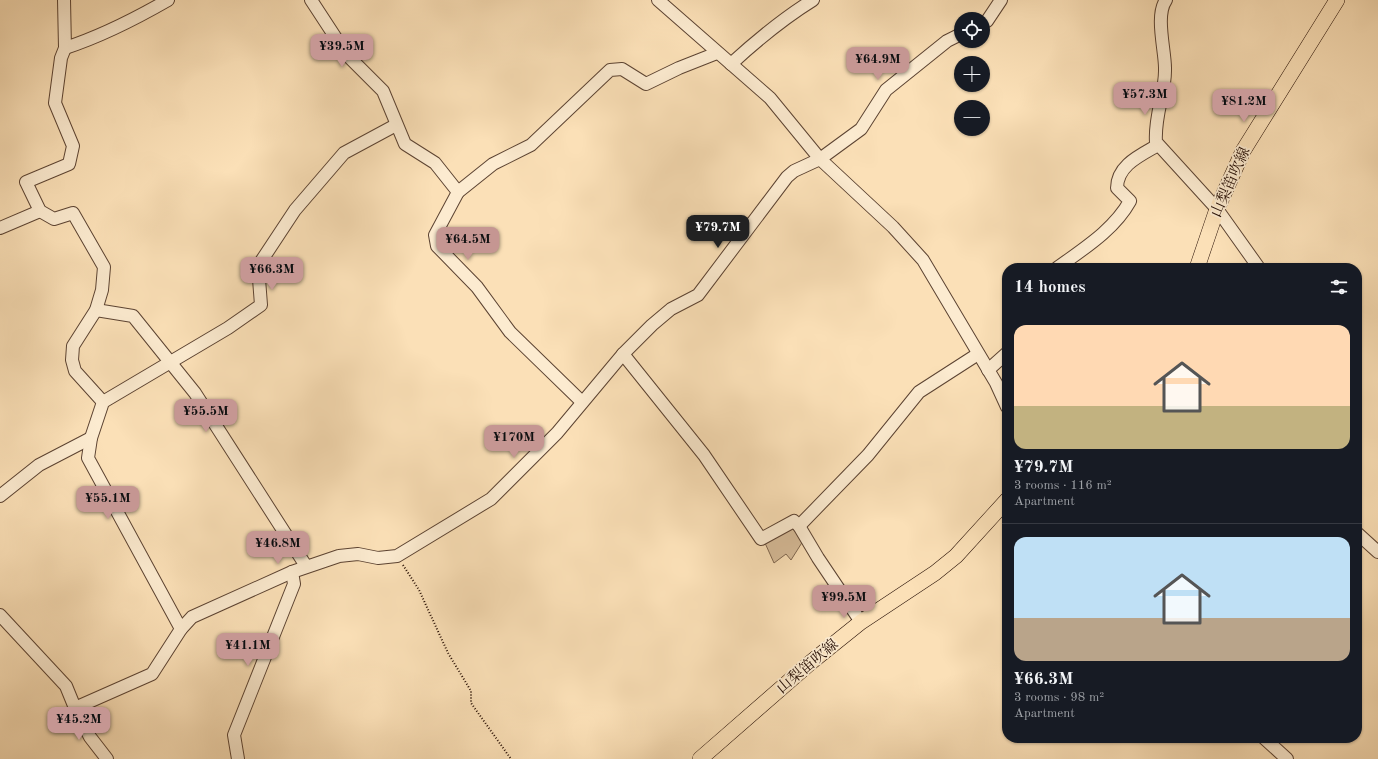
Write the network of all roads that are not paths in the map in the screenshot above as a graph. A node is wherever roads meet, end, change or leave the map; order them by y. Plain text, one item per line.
1 (64, 0) edge
2 (168, 0) edge
3 (311, 0) edge
4 (658, 0) edge
5 (813, 0) edge
6 (1001, 0) edge
7 (1166, 0) edge
8 (1337, 0) edge
9 (990, 16) edge
10 (954, 38) edge
11 (65, 48) junction
12 (717, 52) junction
13 (730, 64) junction
14 (396, 125) junction
15 (1158, 145) junction
16 (820, 159) junction
17 (458, 192) junction
18 (1217, 209) junction
19 (40, 211) junction
20 (0, 228) edge
21 (1063, 263) edge
22 (1199, 263) edge
23 (1255, 263) edge
24 (96, 310) junction
25 (623, 354) junction
26 (978, 354) junction
27 (1002, 357) edge
28 (169, 362) junction
29 (988, 370) junction
30 (1002, 397) edge
31 (103, 402) junction
32 (582, 402) junction
33 (91, 438) junction
34 (0, 496) edge
35 (1002, 505) edge
36 (799, 526) junction
37 (1362, 538) edge
38 (1378, 552) edge
39 (306, 566) junction
40 (292, 572) junction
41 (0, 615) edge
42 (861, 622) junction
43 (181, 629) junction
44 (75, 708) junction
45 (1269, 743) edge
46 (107, 759) edge
47 (238, 759) edge
48 (700, 759) edge
49 (1287, 759) edge

1 - 11 street
2 - 11 street
3 - 14 street
4 - 12 street
5 - 13 street
6 - 9 street
7 - 15 street
8 - 18 main road, 山梨笛吹線
10 - 16 street
11 - 19 street
12 - 13 street
12 - 17 street
13 - 16 street
14 - 17 street
14 - 28 street
15 - 18 street
15 - 21 street
16 - 25 street
16 - 26 street
17 - 32 street
18 - 22 main road, 山梨笛吹線
18 - 23 street
19 - 20 street
19 - 24 street
24 - 28 street
24 - 31 street
25 - 32 street
25 - 36 street
26 - 29 street
26 - 36 street
27 - 29 street
28 - 31 street
28 - 39 street
29 - 30 street
31 - 33 street
32 - 39 street
33 - 34 street
33 - 43 street
35 - 42 main road, 山梨笛吹線
36 - 42 street
37 - 38 street
39 - 40 street
40 - 43 street
40 - 47 street
41 - 44 street
42 - 48 main road, 山梨笛吹線
43 - 44 street
44 - 46 street
45 - 49 street

